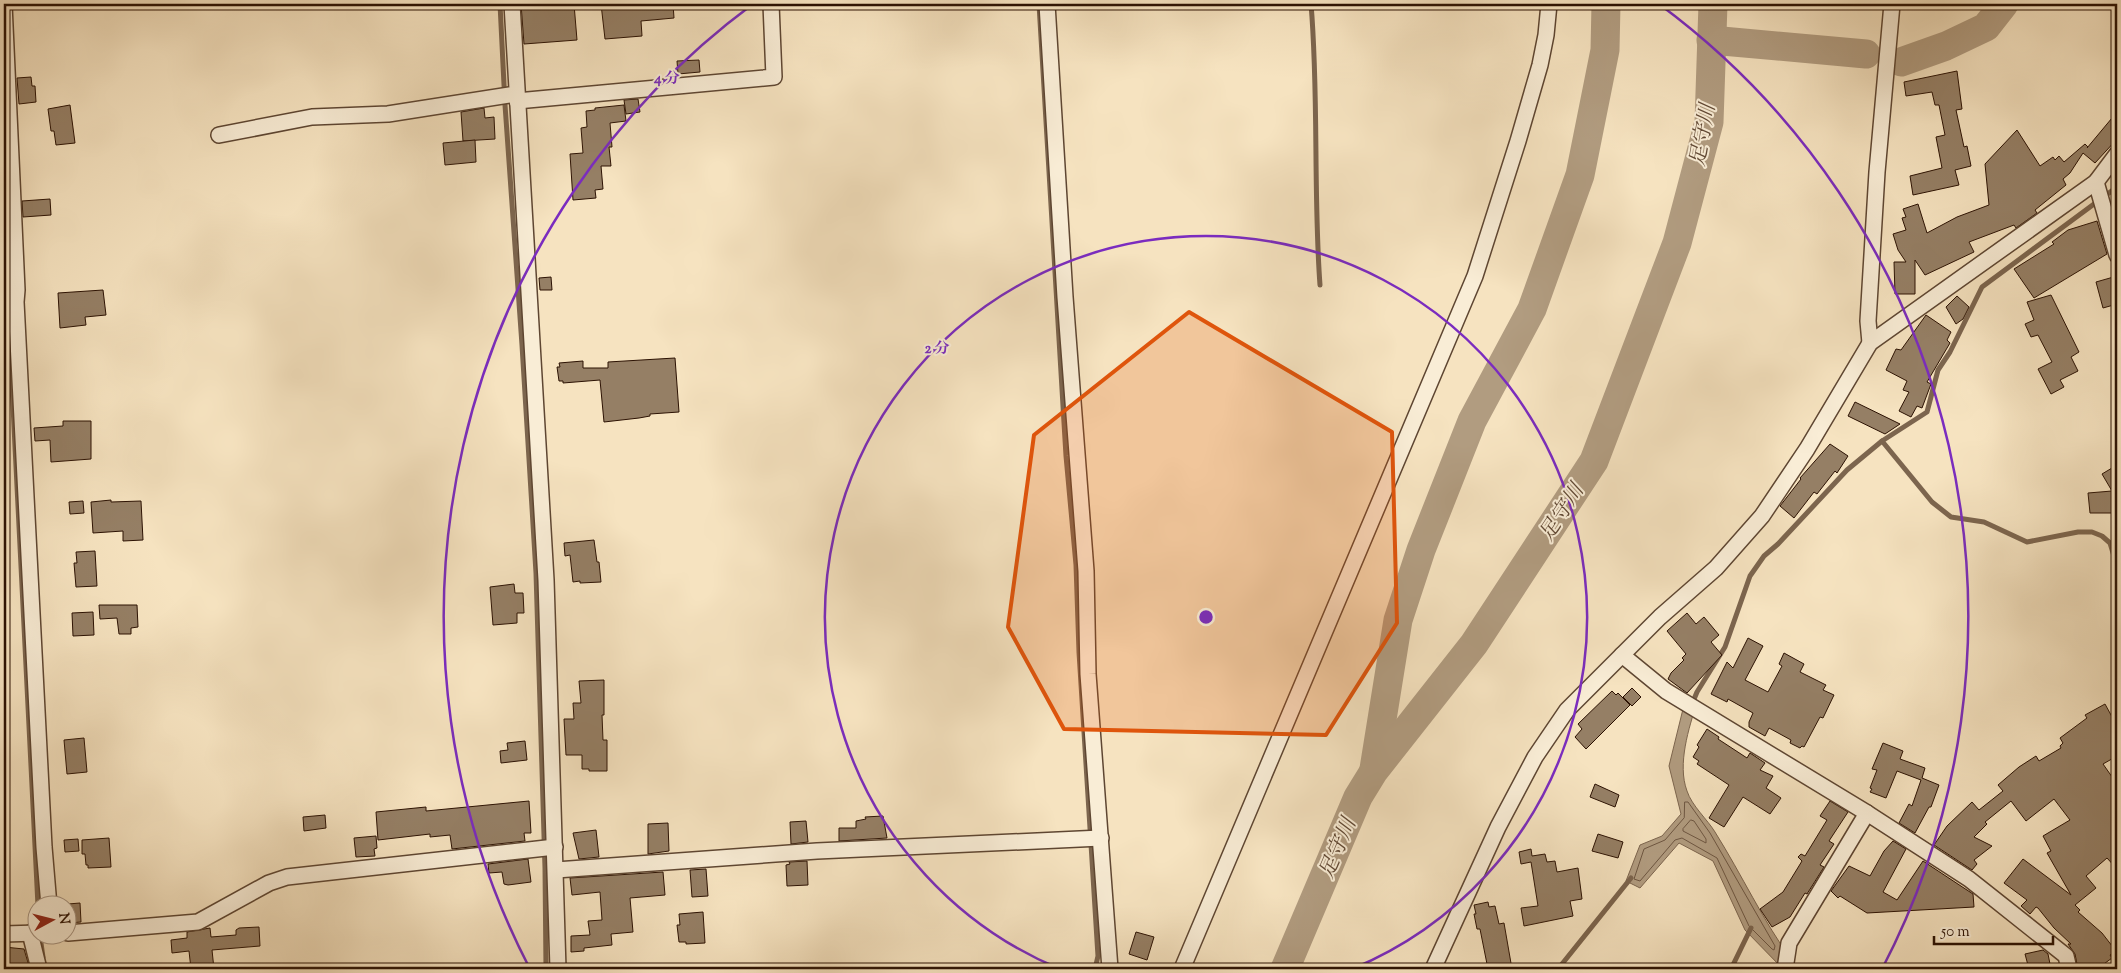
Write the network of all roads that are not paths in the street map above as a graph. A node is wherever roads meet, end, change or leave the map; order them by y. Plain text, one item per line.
1 (4, 4) edge
2 (512, 4) edge
3 (772, 4) edge
4 (1047, 4) edge
5 (1549, 4) edge
6 (1892, 4) edge
7 (511, 97) junction
8 (219, 135) dead end
9 (2117, 154) edge
10 (2099, 192) junction
11 (2117, 255) edge
12 (1870, 343) junction
13 (1622, 654) junction
14 (1866, 813) junction
15 (1094, 839) junction
16 (548, 848) junction
17 (556, 870) junction
18 (48, 896) edge
19 (78, 932) edge
20 (28, 933) edge
21 (4, 934) edge
22 (36, 946) edge
23 (39, 969) edge
24 (558, 969) edge
25 (1110, 969) edge
26 (1182, 969) edge
27 (1433, 969) edge
28 (1785, 969) edge
29 (2068, 969) edge

1 - 18 street
2 - 7 street
3 - 7 street
4 - 15 street
5 - 26 street
6 - 12 street
7 - 8 street
7 - 16 street
9 - 10 street
10 - 11 street
10 - 12 street
12 - 13 street
13 - 14 street
13 - 27 street
14 - 28 street
14 - 29 street
15 - 17 street
15 - 25 street
16 - 17 street
16 - 19 street
17 - 24 street
20 - 21 street
22 - 23 street

